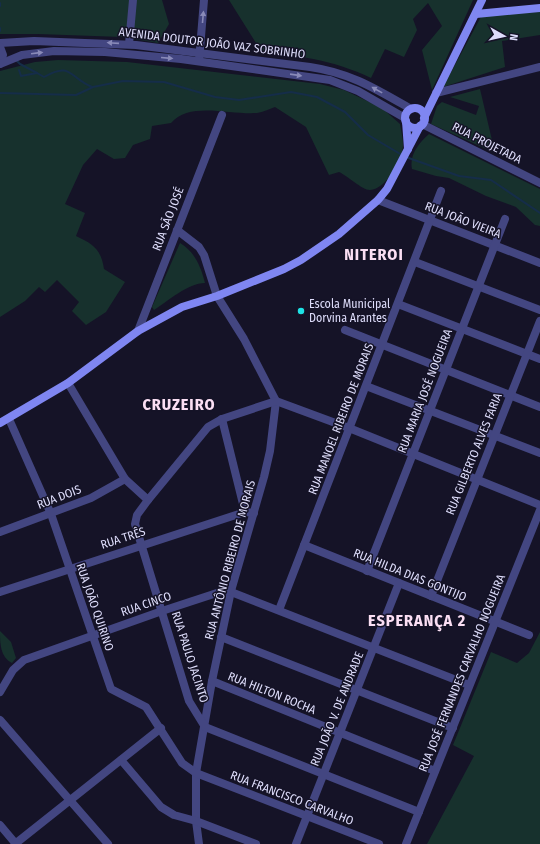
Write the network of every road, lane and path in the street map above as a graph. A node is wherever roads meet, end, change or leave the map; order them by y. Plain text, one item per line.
1 (133, 0) edge
2 (204, 0) edge
3 (482, 0) edge
4 (540, 8) edge
5 (476, 14) junction
6 (0, 43) edge
7 (129, 44) junction
8 (0, 47) edge
9 (200, 52) junction
10 (199, 61) junction
11 (0, 64) edge
12 (540, 67) edge
13 (435, 94) junction
14 (413, 108) junction
15 (222, 116) dead end
16 (405, 120) junction
17 (422, 122) junction
18 (407, 151) junction
19 (540, 183) edge
20 (441, 191) dead end
21 (378, 200) junction
22 (505, 219) dead end
23 (429, 220) junction
24 (177, 230) junction
25 (495, 245) junction
26 (415, 262) junction
27 (540, 263) edge
28 (479, 287) junction
29 (217, 296) junction
30 (398, 304) junction
31 (540, 310) edge
32 (540, 321) edge
33 (462, 328) junction
34 (345, 330) dead end
35 (138, 331) junction
36 (383, 344) junction
37 (527, 354) junction
38 (540, 359) edge
39 (446, 369) junction
40 (68, 383) junction
41 (366, 386) junction
42 (510, 396) junction
43 (276, 401) junction
44 (540, 407) edge
45 (430, 411) junction
46 (9, 419) junction
47 (222, 419) junction
48 (0, 423) edge
49 (349, 428) junction
50 (495, 435) junction
51 (540, 453) edge
52 (413, 454) junction
53 (125, 479) junction
54 (477, 480) junction
55 (148, 500) junction
56 (540, 505) edge
57 (540, 510) edge
58 (245, 512) junction
59 (254, 513) junction
60 (51, 514) junction
61 (0, 532) edge
62 (142, 544) junction
63 (304, 545) junction
64 (69, 568) junction
65 (367, 571) junction
66 (399, 583) junction
67 (231, 591) junction
68 (0, 592) edge
69 (431, 596) junction
70 (278, 610) junction
71 (162, 611) junction
72 (494, 622) junction
73 (92, 635) junction
74 (529, 635) dead end
75 (221, 637) junction
76 (374, 648) junction
77 (212, 681) junction
78 (469, 685) junction
79 (357, 690) junction
80 (0, 692) edge
81 (0, 720) edge
82 (205, 727) junction
83 (161, 728) junction
84 (453, 728) junction
85 (340, 733) junction
86 (120, 760) junction
87 (435, 771) junction
88 (196, 773) junction
89 (323, 775) junction
90 (71, 799) junction
91 (419, 812) junction
92 (306, 817) junction
93 (196, 821) junction
94 (0, 825) edge
95 (16, 844) edge
96 (108, 844) edge
97 (199, 844) edge
98 (256, 844) edge
99 (296, 844) edge
100 (379, 844) edge
101 (406, 844) edge

1 - 7 street
9 -> 2 street
3 - 5 main road
4 - 5 main road
5 - 13 main road
7 -> 6 street, AVENIDA DOUTOR JOÃO VAZ SOBRINHO
7 - 9 street, AVENIDA DOUTOR JOÃO VAZ SOBRINHO
8 - 11 street
9 - 10 street
14 -> 9 street, AVENIDA DOUTOR JOÃO VAZ SOBRINHO
11 -> 10 street, AVENIDA DOUTOR JOÃO VAZ SOBRINHO
10 -> 16 street, AVENIDA DOUTOR JOÃO VAZ SOBRINHO
12 - 13 street
13 - 14 main road
13 - 17 main road
14 - 16 main road
14 - 17 main road
15 - 24 street, RUA SÃO JOSÉ
16 - 17 main road
16 - 18 main road
17 - 18 main road
17 - 19 street, RUA PROJETADA
18 - 21 main road
20 - 23 street, RUA MANOEL RIBEIRO DE MORAIS
21 - 23 street, RUA JOÃO VIEIRA
21 - 29 main road
22 - 25 street, RUA MARIA JOSÉ NOGUEIRA
23 - 25 street, RUA JOÃO VIEIRA
23 - 26 street, RUA MANOEL RIBEIRO DE MORAIS
24 - 29 street
24 - 35 street, RUA SÃO JOSÉ
25 - 27 street, RUA JOÃO VIEIRA
25 - 28 street, RUA MARIA JOSÉ NOGUEIRA
26 - 28 street
26 - 30 street, RUA MANOEL RIBEIRO DE MORAIS
28 - 31 street
28 - 33 street, RUA MARIA JOSÉ NOGUEIRA
29 - 35 main road
29 - 43 street
30 - 33 street
30 - 36 street, RUA MANOEL RIBEIRO DE MORAIS
32 - 37 street, RUA GILBERTO ALVES FARIA
33 - 37 street
33 - 39 street, RUA MARIA JOSÉ NOGUEIRA
34 - 36 street
35 - 40 main road
36 - 39 street
36 - 41 street, RUA MANOEL RIBEIRO DE MORAIS
37 - 38 street
37 - 42 street, RUA GILBERTO ALVES FARIA
39 - 42 street
39 - 45 street, RUA MARIA JOSÉ NOGUEIRA
40 - 46 main road
40 - 53 street
41 - 45 street
41 - 49 street, RUA MANOEL RIBEIRO DE MORAIS
42 - 44 street
42 - 50 street, RUA GILBERTO ALVES FARIA
43 - 47 street
43 - 49 street
43 - 59 street, RUA ANTÔNIO RIBEIRO DE MORAIS
45 - 50 street
45 - 52 street, RUA MARIA JOSÉ NOGUEIRA
46 - 48 main road
46 - 60 street, RUA JOÃO QUIRINO
47 - 55 street
47 - 58 street
49 - 52 street
49 - 63 street, RUA MANOEL RIBEIRO DE MORAIS
50 - 51 street
50 - 54 street, RUA GILBERTO ALVES FARIA
52 - 54 street
52 - 65 street, RUA MARIA JOSÉ NOGUEIRA
53 - 55 street
53 - 60 street, RUA DOIS
54 - 56 street
54 - 69 street, RUA GILBERTO ALVES FARIA
55 - 62 street, RUA PAULO JACINTO
57 - 72 street, RUA JOSÉ FERNANDES CARVALHO NOGUEIRA
58 - 59 street, RUA TRÊS
58 - 62 street, RUA TRÊS
59 - 67 street, RUA ANTÔNIO RIBEIRO DE MORAIS
60 - 61 street, RUA DOIS
60 - 64 street, RUA JOÃO QUIRINO
62 - 64 street, RUA TRÊS
62 - 71 street, RUA PAULO JACINTO
63 - 65 street, RUA HILDA DIAS GONTIJO
63 - 70 street, RUA MANOEL RIBEIRO DE MORAIS
64 - 68 street, RUA TRÊS
64 - 73 street, RUA JOÃO QUIRINO
65 - 66 street, RUA HILDA DIAS GONTIJO
66 - 69 street, RUA HILDA DIAS GONTIJO
66 - 76 street, RUA JOÃO V. DE ANDRADE
67 - 70 street
67 - 71 street, RUA CINCO
67 - 75 street, RUA ANTÔNIO RIBEIRO DE MORAIS
69 - 72 street, RUA HILDA DIAS GONTIJO
70 - 76 street
71 - 73 street, RUA CINCO
71 - 82 street, RUA PAULO JACINTO
72 - 74 street, RUA HILDA DIAS GONTIJO
72 - 78 street, RUA JOSÉ FERNANDES CARVALHO NOGUEIRA
73 - 80 street, RUA CINCO
73 - 83 street, RUA JOÃO QUIRINO
75 - 77 street, RUA ANTÔNIO RIBEIRO DE MORAIS
75 - 79 street
76 - 78 street
76 - 79 street, RUA JOÃO V. DE ANDRADE
77 - 82 street, RUA ANTÔNIO RIBEIRO DE MORAIS
77 - 85 street, RUA HILTON ROCHA
78 - 84 street, RUA JOSÉ FERNANDES CARVALHO NOGUEIRA
79 - 84 street
79 - 85 street, RUA JOÃO V. DE ANDRADE
81 - 90 street
82 - 88 street, RUA ANTÔNIO RIBEIRO DE MORAIS
82 - 89 street
83 - 86 street
83 - 88 street, RUA JOÃO QUIRINO
84 - 87 street, RUA JOSÉ FERNANDES CARVALHO NOGUEIRA
85 - 87 street, RUA HILTON ROCHA
85 - 89 street, RUA JOÃO V. DE ANDRADE
86 - 90 street
86 - 93 street
87 - 91 street, RUA JOSÉ FERNANDES CARVALHO NOGUEIRA
88 - 92 street, RUA FRANCISCO CARVALHO
88 - 93 street, RUA ANTÔNIO RIBEIRO DE MORAIS
89 - 91 street
89 - 92 street, RUA JOÃO V. DE ANDRADE
90 - 95 street
90 - 96 street
91 - 101 street, RUA JOSÉ FERNANDES CARVALHO NOGUEIRA
92 - 99 street, RUA JOÃO V. DE ANDRADE
92 - 100 street, RUA FRANCISCO CARVALHO
93 - 97 street, RUA ANTÔNIO RIBEIRO DE MORAIS
93 - 98 street
94 - 95 street

